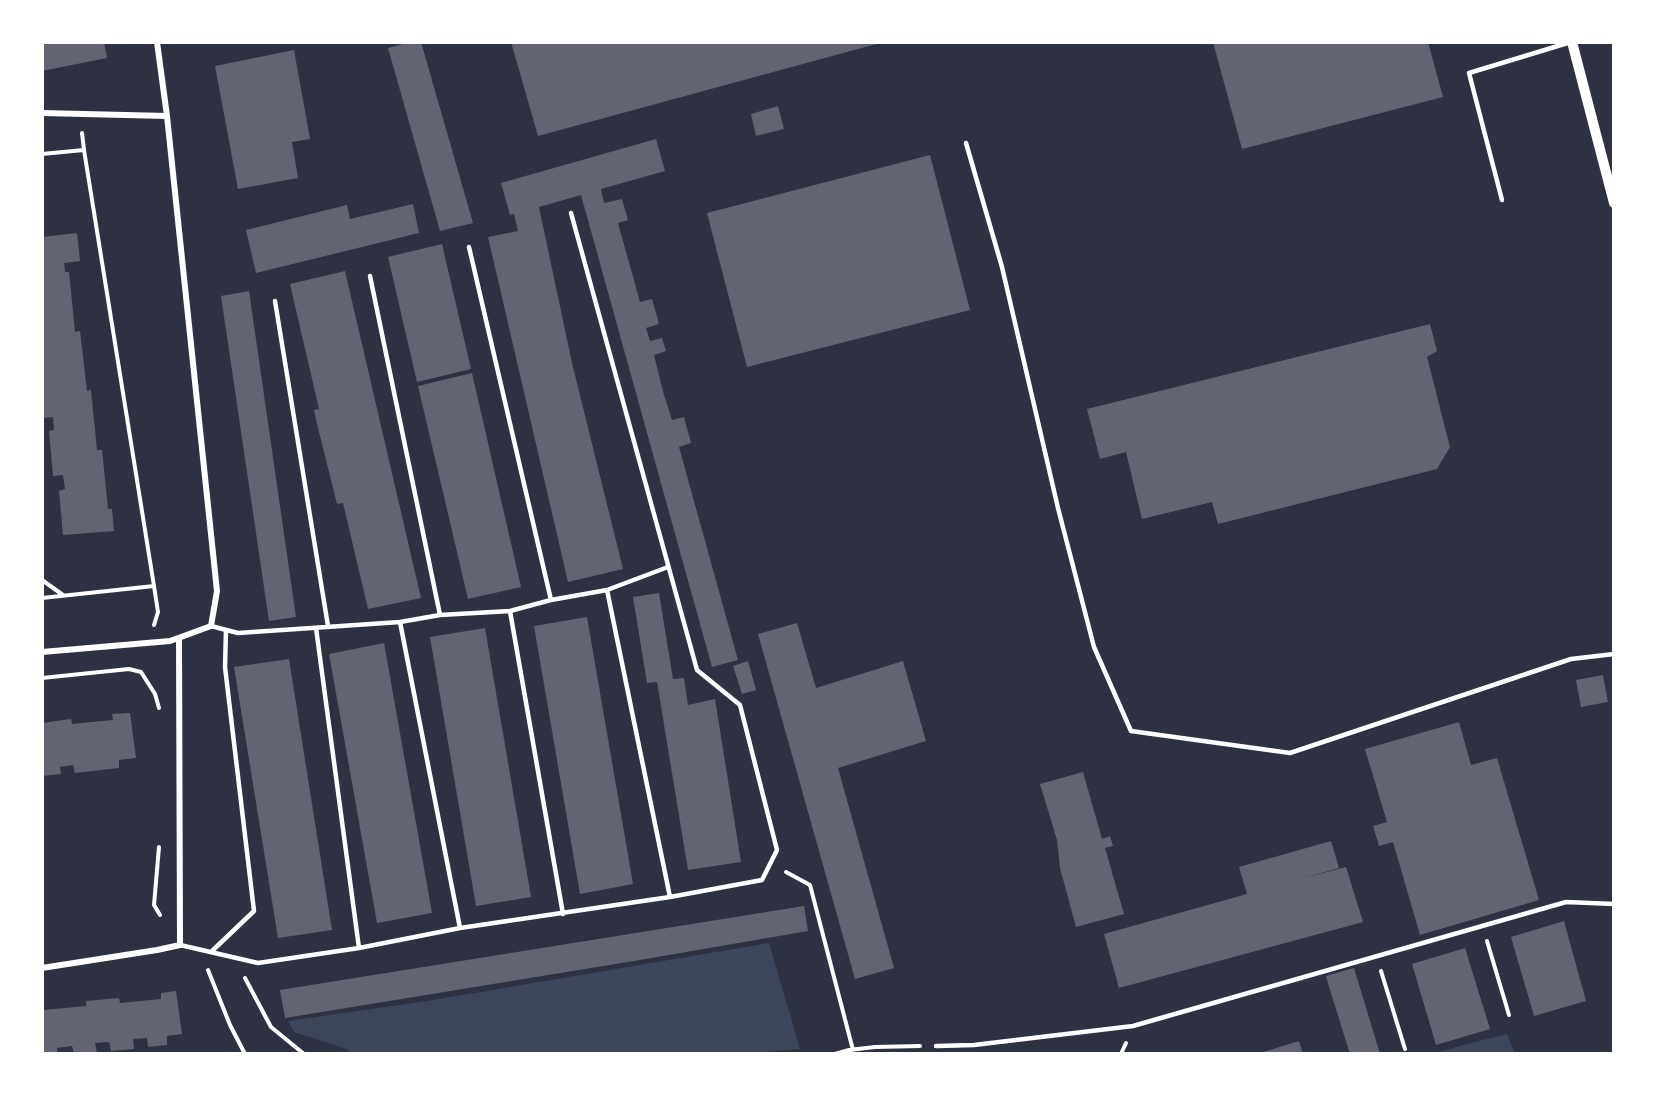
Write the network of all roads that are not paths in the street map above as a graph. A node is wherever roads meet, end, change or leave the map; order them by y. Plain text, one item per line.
1 (157, 42) edge
2 (1571, 42) edge
3 (42, 113) edge
4 (167, 116) junction
5 (966, 143) dead end
6 (1502, 200) dead end
7 (1614, 203) edge
8 (571, 213) dead end
9 (469, 247) dead end
10 (370, 276) dead end
11 (275, 301) dead end
12 (668, 567) junction
13 (607, 590) junction
14 (551, 600) junction
15 (510, 611) junction
16 (440, 615) junction
17 (400, 622) junction
18 (211, 626) junction
19 (328, 626) junction
20 (316, 628) junction
21 (226, 630) junction
22 (179, 639) junction
23 (42, 652) edge
24 (1614, 654) edge
25 (670, 897) junction
26 (1614, 903) edge
27 (562, 914) junction
28 (460, 928) junction
29 (180, 945) junction
30 (359, 948) junction
31 (211, 952) junction
32 (42, 968) edge
33 (936, 1046) road end

1 - 4 street
2 - 6 lane
2 - 7 street
3 - 4 street
4 - 18 street
5 - 24 lane
8 - 12 lane
9 - 14 lane
10 - 16 lane
11 - 19 lane
12 - 13 lane
12 - 25 lane
13 - 14 lane
13 - 25 lane
14 - 15 lane
15 - 16 lane
15 - 27 lane
16 - 17 lane
17 - 19 lane
17 - 28 lane
18 - 21 lane
18 - 22 street
19 - 20 lane
20 - 21 lane
20 - 30 lane
21 - 31 lane
22 - 23 street
22 - 29 street
25 - 27 lane
26 - 33 lane
27 - 28 lane
28 - 30 lane
29 - 31 lane
29 - 32 street
30 - 31 lane

